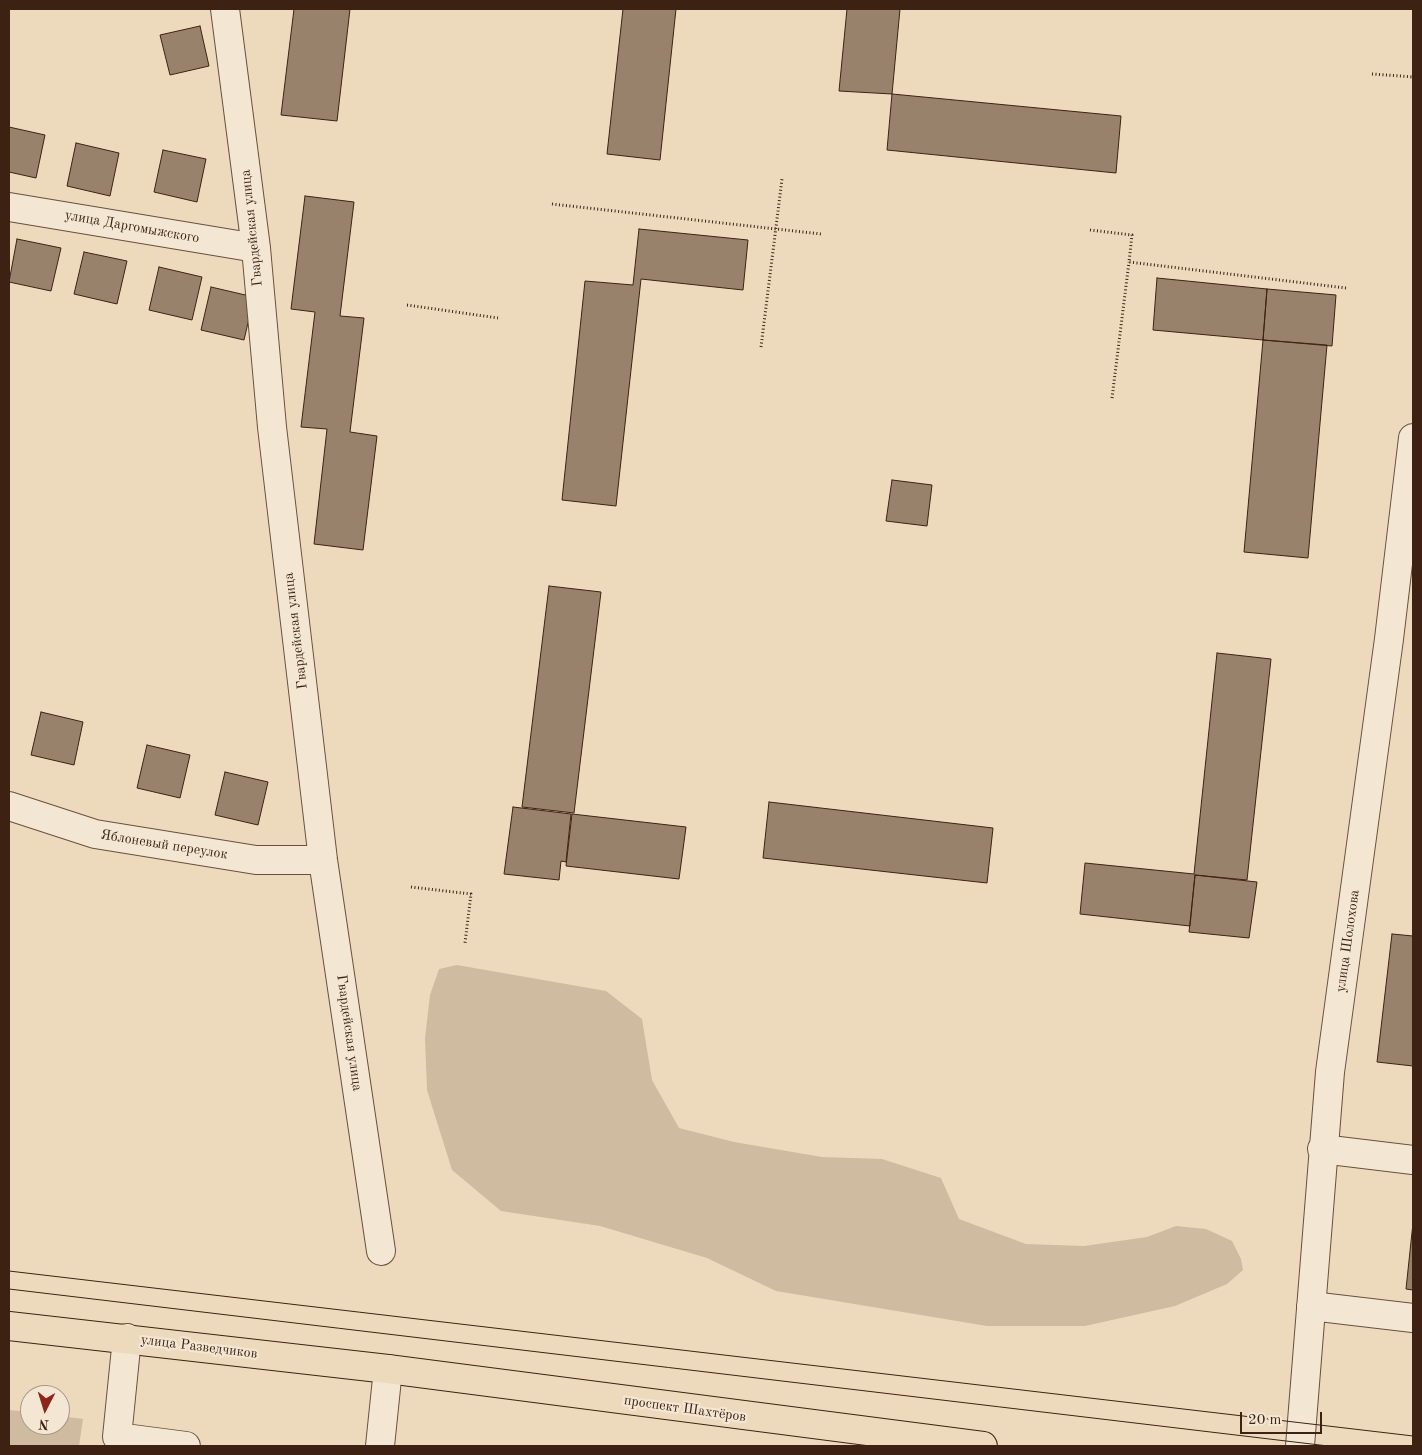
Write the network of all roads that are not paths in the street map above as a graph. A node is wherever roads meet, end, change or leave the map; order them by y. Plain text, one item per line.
1 (225, 9) edge
2 (9, 207) edge
3 (256, 248) junction
4 (1413, 438) edge
5 (9, 806) edge
6 (323, 860) junction
7 (1322, 1149) junction
8 (1413, 1160) edge
9 (381, 1252) dead end
10 (1311, 1306) junction
11 (1413, 1318) edge
12 (9, 1326) edge
13 (127, 1338) junction
14 (388, 1370) junction
15 (894, 1441) edge
16 (186, 1446) edge
17 (380, 1446) edge
18 (983, 1446) edge
19 (1300, 1446) edge

1 - 3 street, Гвардейская улица
2 - 3 street, улица Даргомыжского
3 - 6 street, Гвардейская улица
4 - 7 street, улица Шолохова
5 - 6 street, Яблоневый переулок
6 - 9 street, Гвардейская улица
7 - 8 street
7 - 10 street, улица Шолохова
10 - 11 street
10 - 19 street, улица Шолохова
12 - 13 main road, улица Разведчиков
13 - 14 main road, улица Разведчиков
13 - 16 street
14 - 15 main road, проспект Шахтёров
14 - 17 street
15 - 18 main road, проспект Шахтёров

